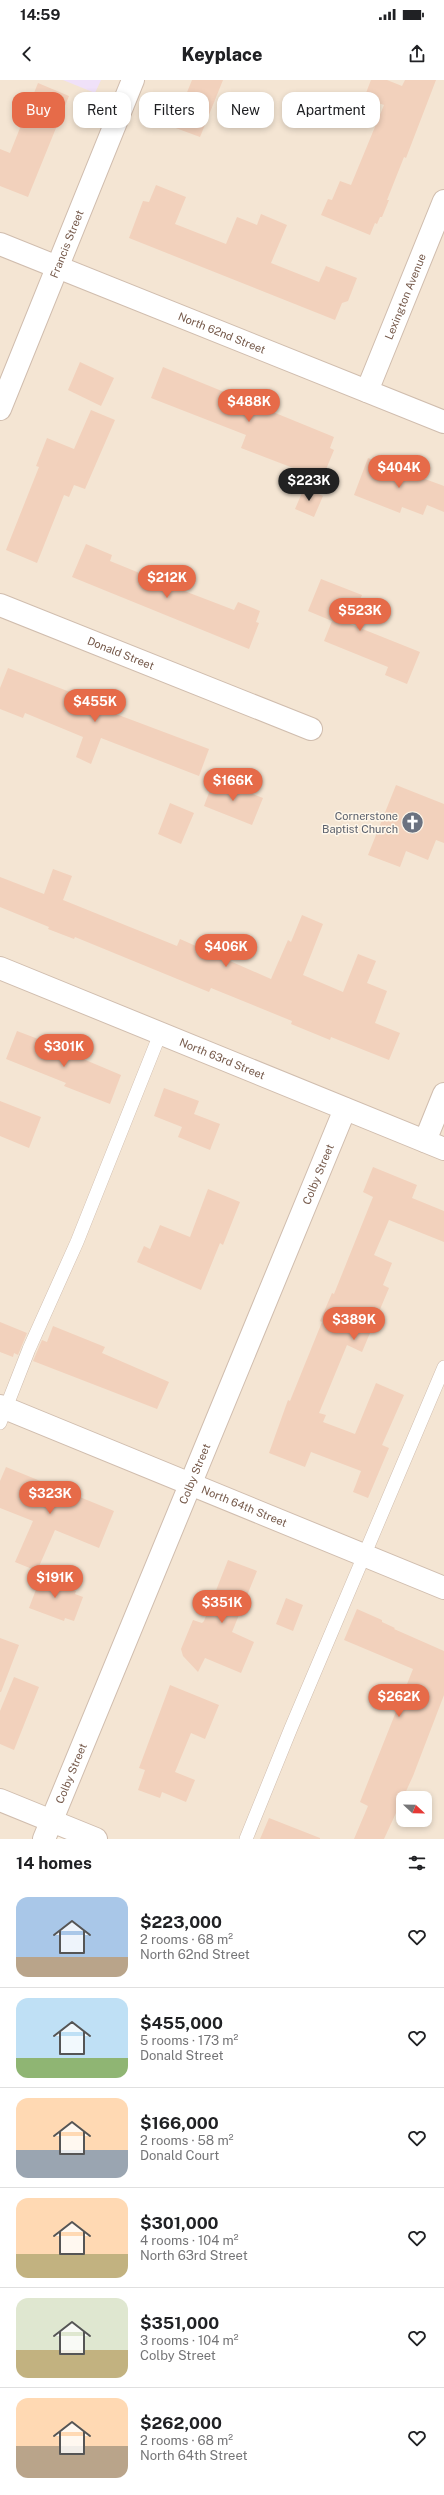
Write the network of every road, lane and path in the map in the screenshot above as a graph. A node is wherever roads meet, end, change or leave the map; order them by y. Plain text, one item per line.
1 (133, 80) edge
2 (444, 201) edge
3 (0, 244) edge
4 (57, 267) junction
5 (367, 391) junction
6 (0, 409) edge
7 (444, 422) edge
8 (0, 605) edge
9 (311, 729) dead end
10 (0, 968) edge
11 (160, 1034) junction
12 (444, 1094) edge
13 (345, 1109) junction
14 (435, 1145) edge
15 (444, 1367) edge
16 (2, 1413) edge
17 (191, 1483) junction
18 (364, 1555) junction
19 (444, 1588) edge
20 (0, 1800) edge
21 (48, 1830) edge
22 (96, 1839) edge
23 (246, 1839) edge

1 - 4 street, Francis Street
2 - 5 street, Lexington Avenue
3 - 4 street, North 62nd Street
4 - 5 street, North 62nd Street
4 - 6 street, Francis Street
5 - 7 street, North 62nd Street
8 - 9 street, Donald Street
10 - 11 street, North 63rd Street
11 - 13 street, North 63rd Street
11 - 16 lane
12 - 14 street
13 - 14 street, North 63rd Street
13 - 17 street, Colby Street
15 - 18 lane
16 - 17 street, North 64th Street
17 - 18 street, North 64th Street
17 - 21 street, Colby Street
18 - 19 street, North 64th Street
18 - 23 lane
20 - 21 street
21 - 22 street

